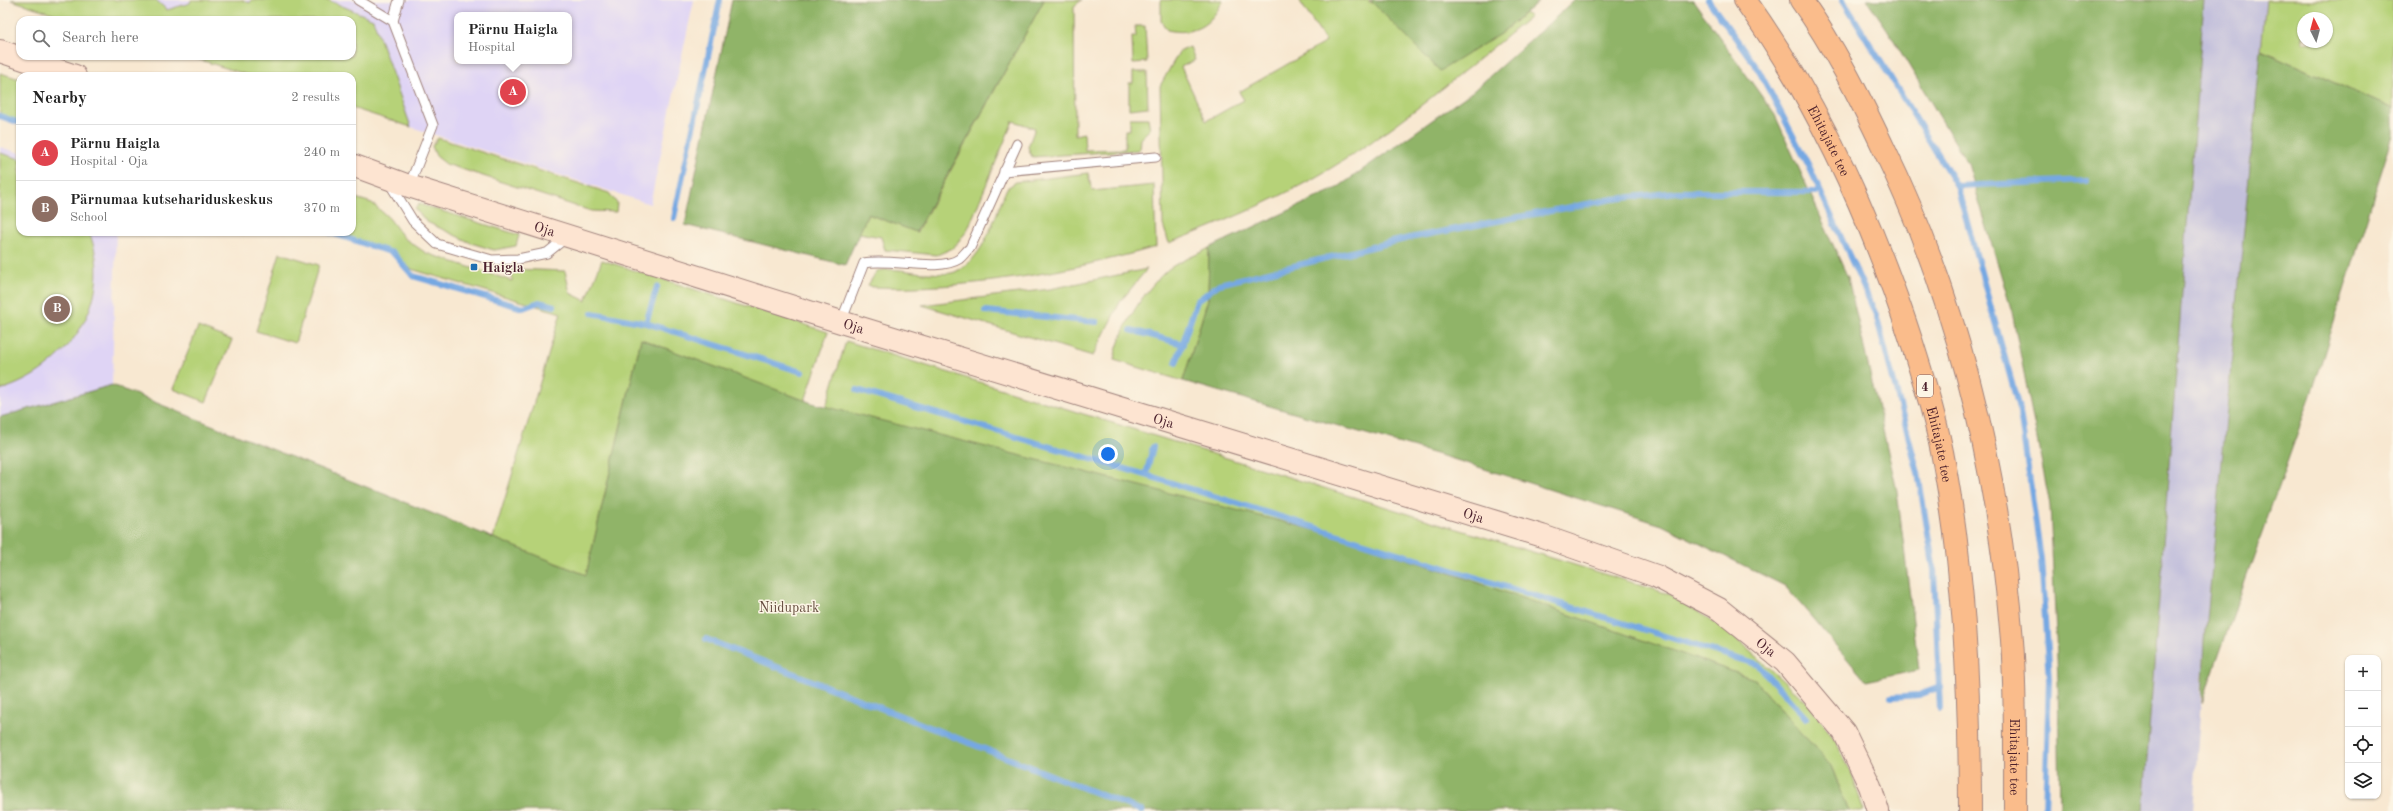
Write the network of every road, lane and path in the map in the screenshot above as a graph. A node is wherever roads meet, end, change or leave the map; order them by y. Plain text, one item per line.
1 (358, 0) edge
2 (399, 0) edge
3 (1745, 0) edge
4 (1800, 0) edge
5 (393, 21) junction
6 (0, 51) edge
7 (16, 56) edge
8 (27, 60) edge
9 (63, 72) edge
10 (1017, 144) dead end
11 (1156, 157) dead end
12 (356, 167) edge
13 (1004, 171) junction
14 (386, 177) junction
15 (409, 186) junction
16 (569, 235) junction
17 (840, 322) junction
18 (1878, 811) edge
19 (1970, 811) edge
20 (2015, 811) edge

1 - 5 lane
2 - 5 lane
3 - 19 highway, Ehitajate tee / 4
4 - 20 highway, Ehitajate tee
5 - 15 lane
6 - 7 street
8 - 9 street
10 - 13 lane
11 - 13 lane
12 - 14 street, Oja
13 - 17 lane
14 - 15 street, Oja
14 - 16 lane
15 - 16 street, Oja
16 - 17 street, Oja
17 - 18 street, Oja

